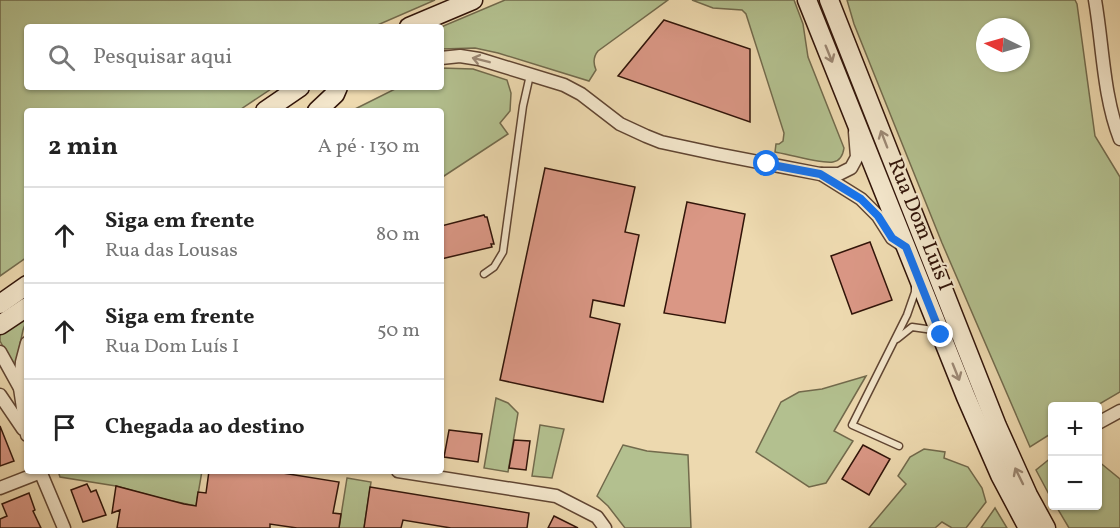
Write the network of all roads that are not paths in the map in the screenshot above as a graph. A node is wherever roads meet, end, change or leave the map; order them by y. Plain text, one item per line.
1 (473, 0) edge
2 (807, 0) edge
3 (829, 0) edge
4 (1095, 0) edge
5 (416, 24) edge
6 (444, 58) edge
7 (525, 73) junction
8 (296, 90) edge
9 (337, 90) edge
10 (269, 108) edge
11 (320, 108) edge
12 (853, 113) junction
13 (1120, 140) edge
14 (820, 174) junction
15 (906, 247) junction
16 (914, 266) junction
17 (484, 274) dead end
18 (24, 287) edge
19 (0, 304) edge
20 (24, 309) edge
21 (0, 325) edge
22 (941, 335) junction
23 (894, 341) junction
24 (0, 352) edge
25 (24, 354) edge
26 (20, 388) junction
27 (1, 398) edge
28 (1120, 411) edge
29 (24, 418) edge
30 (1102, 421) edge
31 (24, 430) edge
32 (899, 446) dead end
33 (36, 474) edge
34 (42, 474) edge
35 (417, 474) edge
36 (0, 488) edge
37 (64, 528) edge
38 (605, 528) edge
39 (1028, 528) edge
40 (1046, 528) edge

1 - 5 main road
2 -> 12 main road, Rua Dom Luís I
40 -> 3 main road, Rua Dom Luís I
4 - 13 street
7 -> 6 street
7 - 14 street
7 - 17 lane
8 - 10 main road
9 - 11 main road
12 - 14 street
12 - 15 main road, Rua Dom Luís I
14 - 15 street
15 - 16 main road, Rua Dom Luís I
16 - 22 main road, Rua Dom Luís I
16 - 23 lane
18 - 19 main road
20 - 21 main road
22 - 23 lane
22 -> 39 main road, Rua Dom Luís I
23 - 32 lane
24 - 26 street
25 - 26 street
26 - 29 street
27 - 31 street
28 - 30 street
33 - 36 street
34 - 37 street
35 - 38 street

